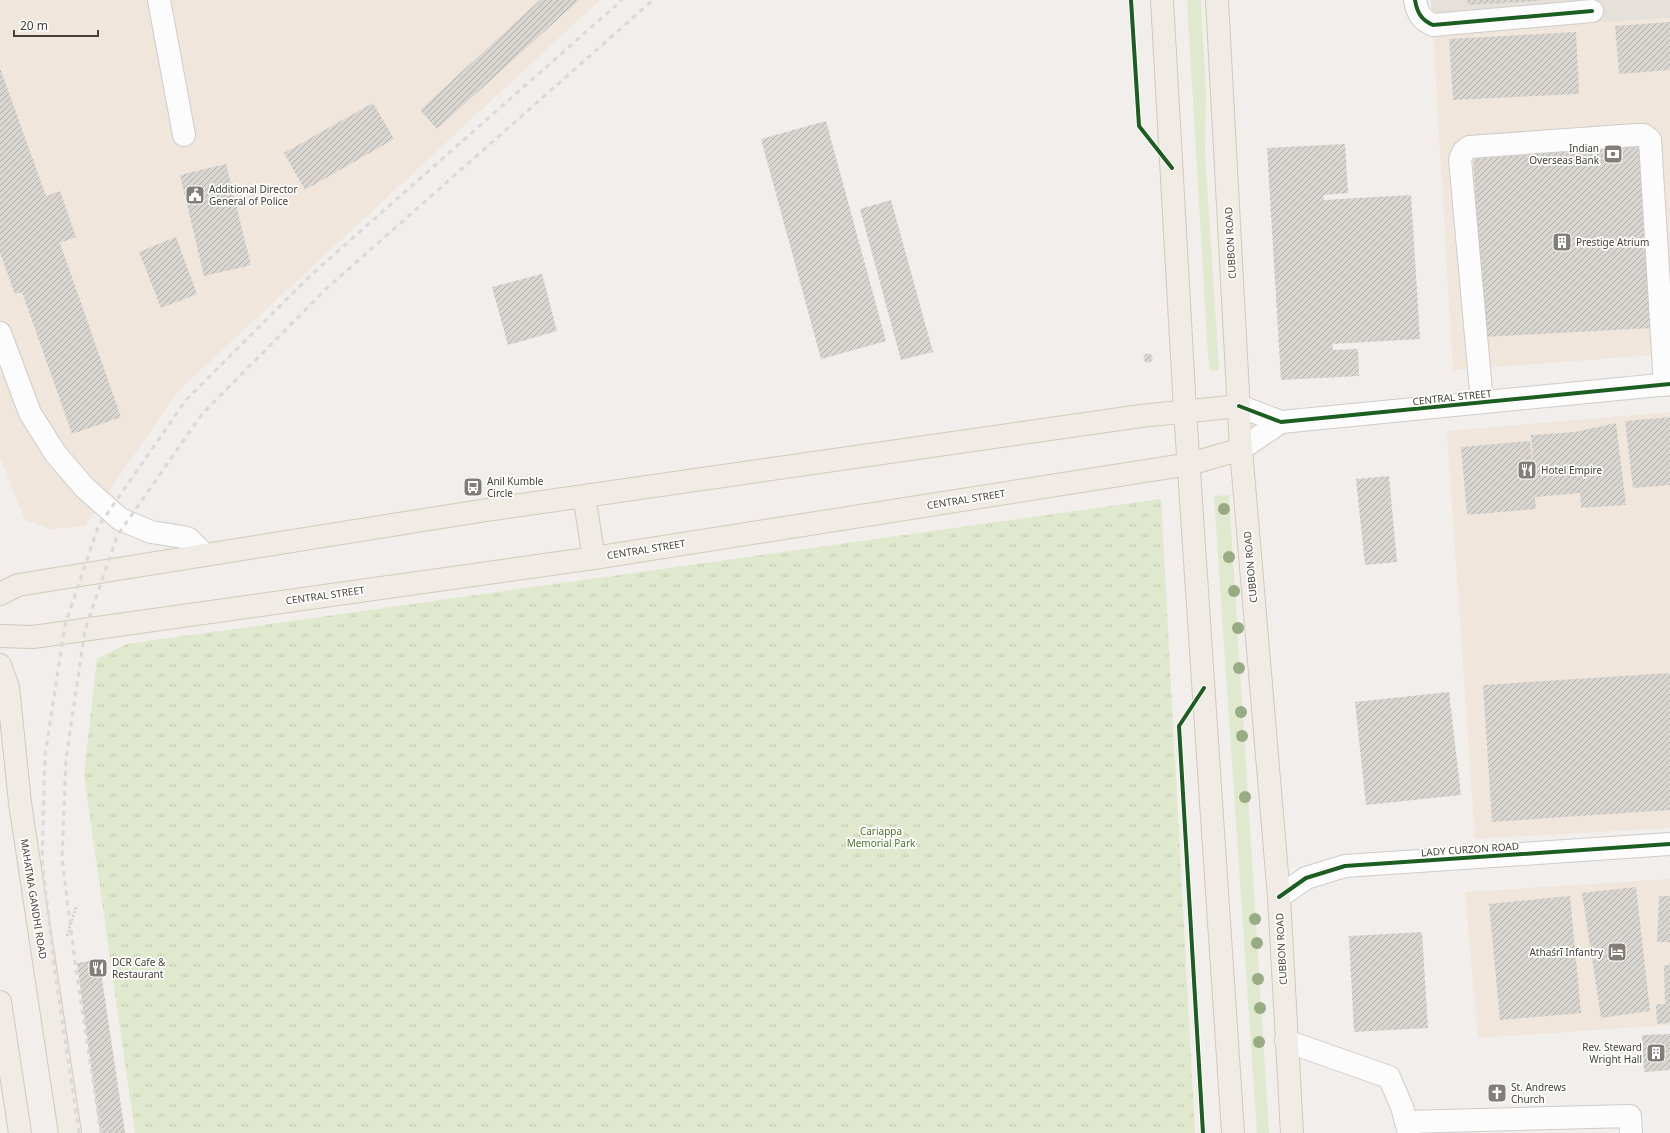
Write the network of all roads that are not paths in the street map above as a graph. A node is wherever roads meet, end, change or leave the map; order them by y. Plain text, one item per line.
1 (159, 0) edge
2 (1162, 0) edge
3 (1217, 0) edge
4 (1415, 0) edge
5 (1592, 11) dead end
6 (184, 135) dead end
7 (0, 333) edge
8 (1667, 385) edge
9 (1482, 402) junction
10 (1239, 406) junction
11 (1185, 410) junction
12 (1281, 422) junction
13 (1241, 450) junction
14 (1190, 464) junction
15 (584, 496) junction
16 (205, 555) junction
17 (594, 558) junction
18 (0, 594) edge
19 (0, 636) edge
20 (0, 666) edge
21 (1670, 844) edge
22 (1279, 897) junction
23 (0, 1002) edge
24 (1286, 1041) junction
25 (1407, 1127) edge
26 (20, 1133) edge
27 (70, 1133) edge
28 (1233, 1133) edge
29 (1292, 1133) edge
30 (1631, 1133) edge

1 - 6 street
2 - 11 main road
3 - 10 main road, CUBBON ROAD
4 - 5 street
7 - 16 street
8 - 9 street, CENTRAL STREET
8 - 9 street
9 - 12 street, CENTRAL STREET
10 - 11 main road, CENTRAL STREET
10 - 12 street, CENTRAL STREET
10 - 13 main road, CUBBON ROAD
11 - 14 main road
11 - 15 main road, CENTRAL STREET
12 - 13 street, CENTRAL STREET
13 - 14 main road, CENTRAL STREET
13 - 22 main road, CUBBON ROAD
14 - 17 main road, CENTRAL STREET
14 - 28 main road
15 - 16 main road, CENTRAL STREET
15 - 17 main road
16 - 18 main road, CENTRAL STREET
17 - 19 main road, CENTRAL STREET
20 - 27 main road, MAHATMA GANDHI ROAD
21 - 22 street, LADY CURZON ROAD
22 - 24 main road, CUBBON ROAD
23 - 26 main road
24 - 25 street
24 - 29 main road, CUBBON ROAD
25 - 30 street

